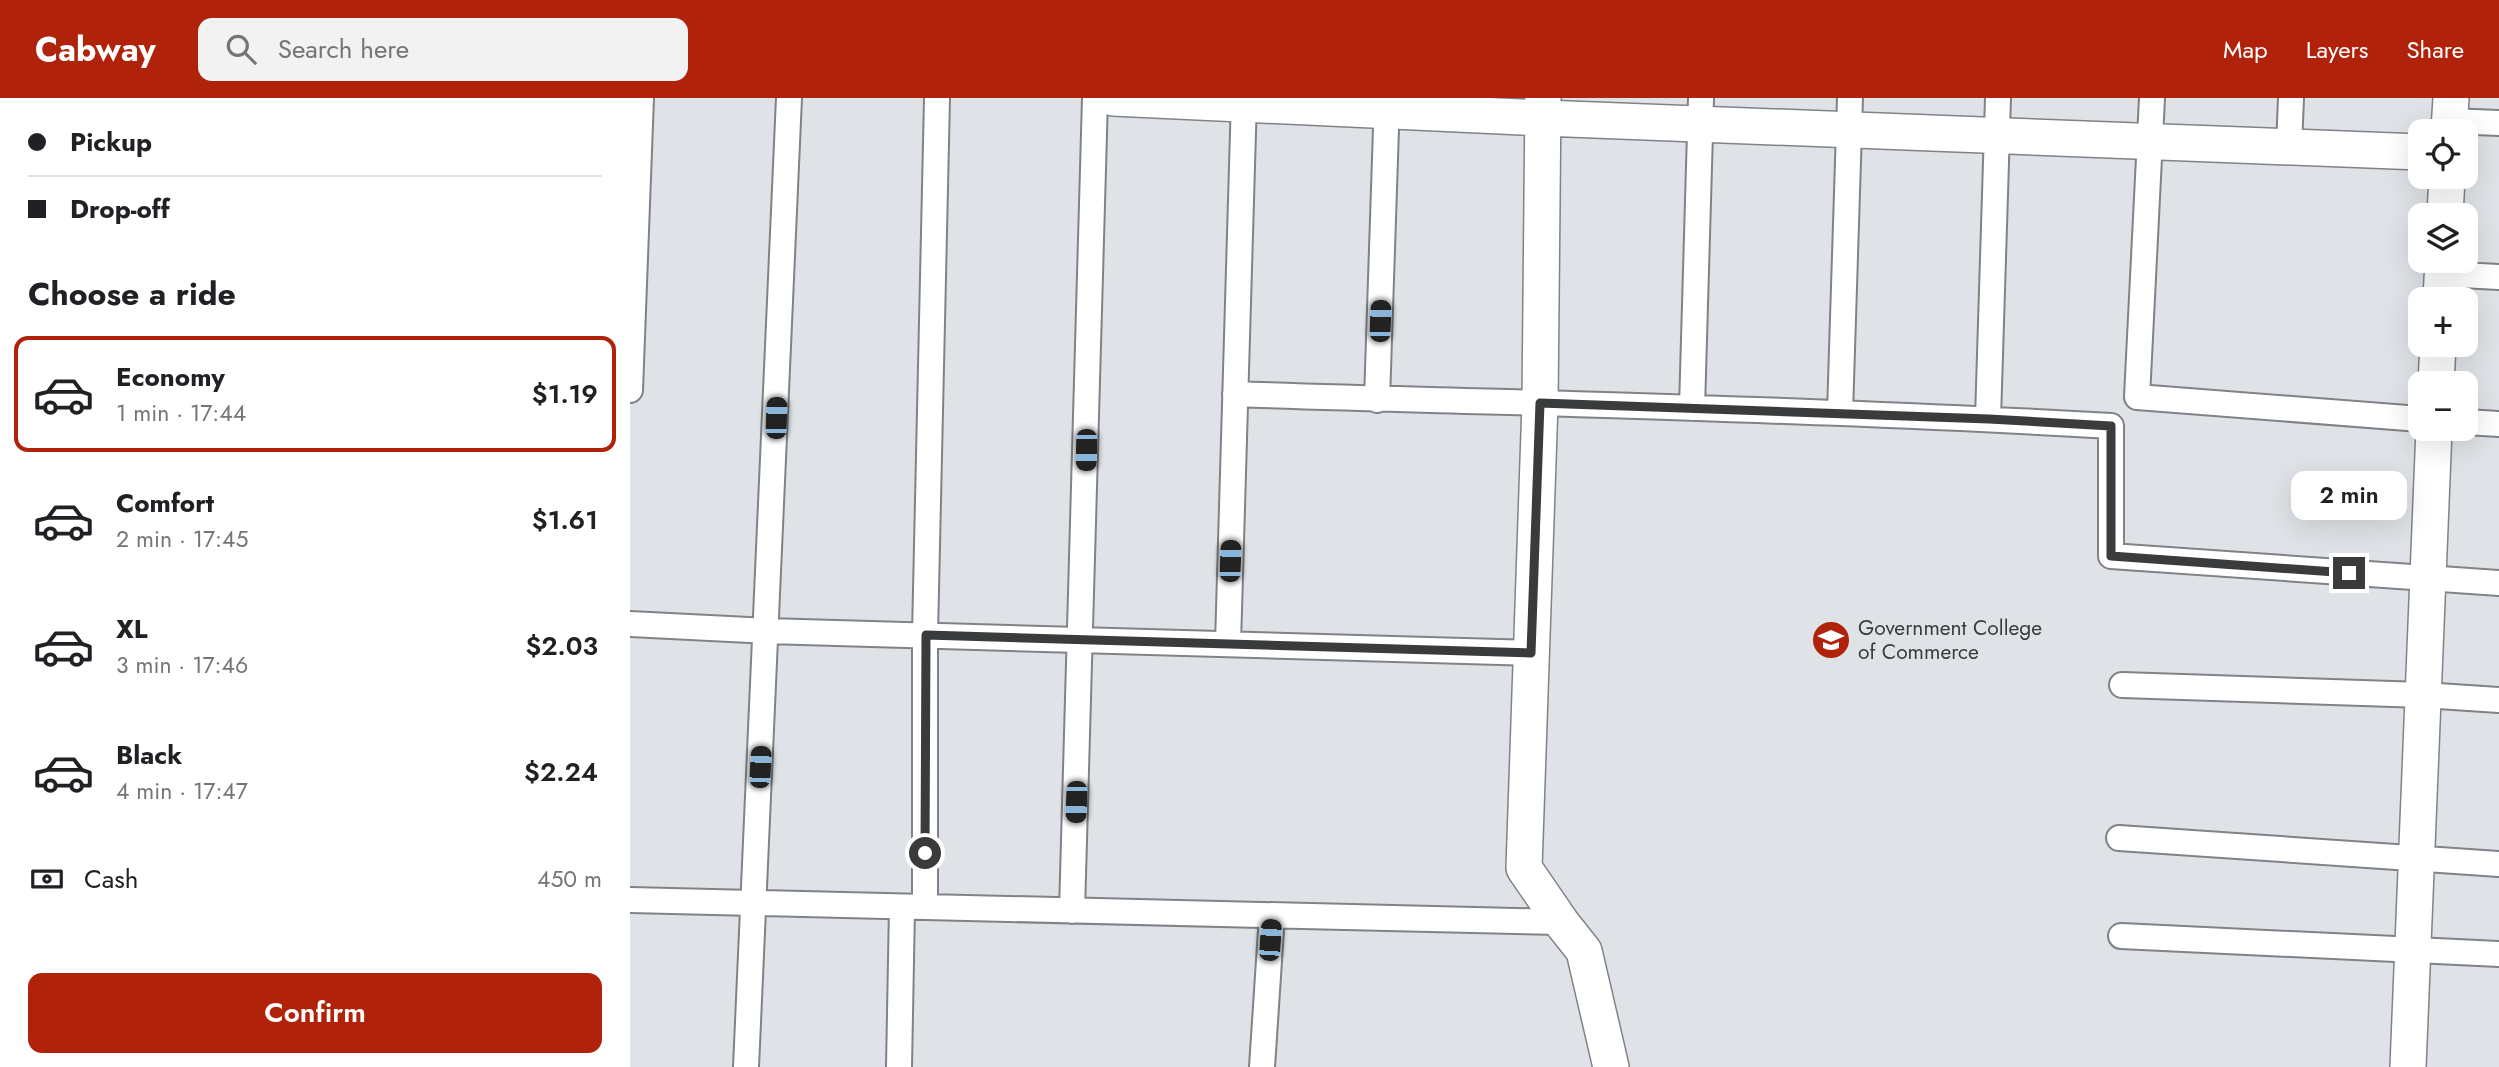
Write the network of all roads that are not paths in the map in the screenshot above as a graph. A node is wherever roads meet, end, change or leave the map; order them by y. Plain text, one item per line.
1 (641, 98) edge
2 (789, 98) edge
3 (937, 98) edge
4 (1096, 98) edge
5 (1114, 98) edge
6 (1998, 98) edge
7 (2152, 98) edge
8 (2291, 98) edge
9 (1244, 101) edge
10 (1387, 104) edge
11 (1543, 108) edge
12 (1701, 111) edge
13 (1850, 114) edge
14 (2450, 117) edge
15 (2499, 123) edge
16 (1997, 136) junction
17 (2151, 142) junction
18 (2290, 147) junction
19 (2408, 152) edge
20 (2499, 277) edge
21 (2442, 278) edge
22 (630, 390) edge
23 (1236, 394) junction
24 (1377, 400) junction
25 (1540, 403) junction
26 (1692, 408) junction
27 (1840, 413) junction
28 (2408, 418) edge
29 (1989, 419) junction
30 (2478, 423) edge
31 (2499, 424) edge
32 (2434, 441) edge
33 (2428, 578) junction
34 (2499, 583) edge
35 (630, 624) edge
36 (767, 631) junction
37 (926, 635) junction
38 (1081, 639) junction
39 (1228, 644) junction
40 (1531, 653) junction
41 (2122, 685) dead end
42 (2423, 695) junction
43 (2499, 700) edge
44 (2119, 838) dead end
45 (2417, 859) junction
46 (2499, 864) edge
47 (630, 901) edge
48 (754, 903) junction
49 (913, 907) junction
50 (1072, 911) junction
51 (1272, 915) junction
52 (1560, 922) junction
53 (2121, 936) dead end
54 (2413, 949) junction
55 (2499, 954) edge
56 (746, 1067) edge
57 (899, 1067) edge
58 (1262, 1067) edge
59 (1611, 1067) edge
60 (2408, 1067) edge

1 - 22 street
2 - 36 street
3 - 37 street
4 - 38 street
5 - 9 street
6 - 16 street
7 - 17 street
8 - 18 street
9 - 10 street
9 - 23 street
10 - 11 street
10 - 24 street
11 - 12 street
11 - 25 street
12 - 13 street
12 - 26 street
13 - 16 street
13 - 27 street
14 - 15 street
16 - 17 street
16 - 29 street
17 - 18 street
17 - 28 street
18 - 19 street
20 - 21 street
23 - 24 street
23 - 39 street
24 - 25 street
25 - 26 street
25 - 40 street
26 - 27 street
27 - 29 street
29 - 33 street
30 - 31 street
32 - 33 street
33 - 34 street
33 - 42 street
35 - 36 street
36 - 37 street
36 - 48 street
37 - 38 street
37 - 49 street
38 - 39 street
38 - 50 street
39 - 40 street
40 - 52 street
41 - 42 street
42 - 43 street
42 - 45 street
44 - 45 street
45 - 46 street
45 - 54 street
47 - 48 street
48 - 49 street
48 - 56 street
49 - 50 street
49 - 57 street
50 - 51 street
51 - 52 street
51 - 58 street
52 - 59 street
53 - 54 street
54 - 55 street
54 - 60 street

